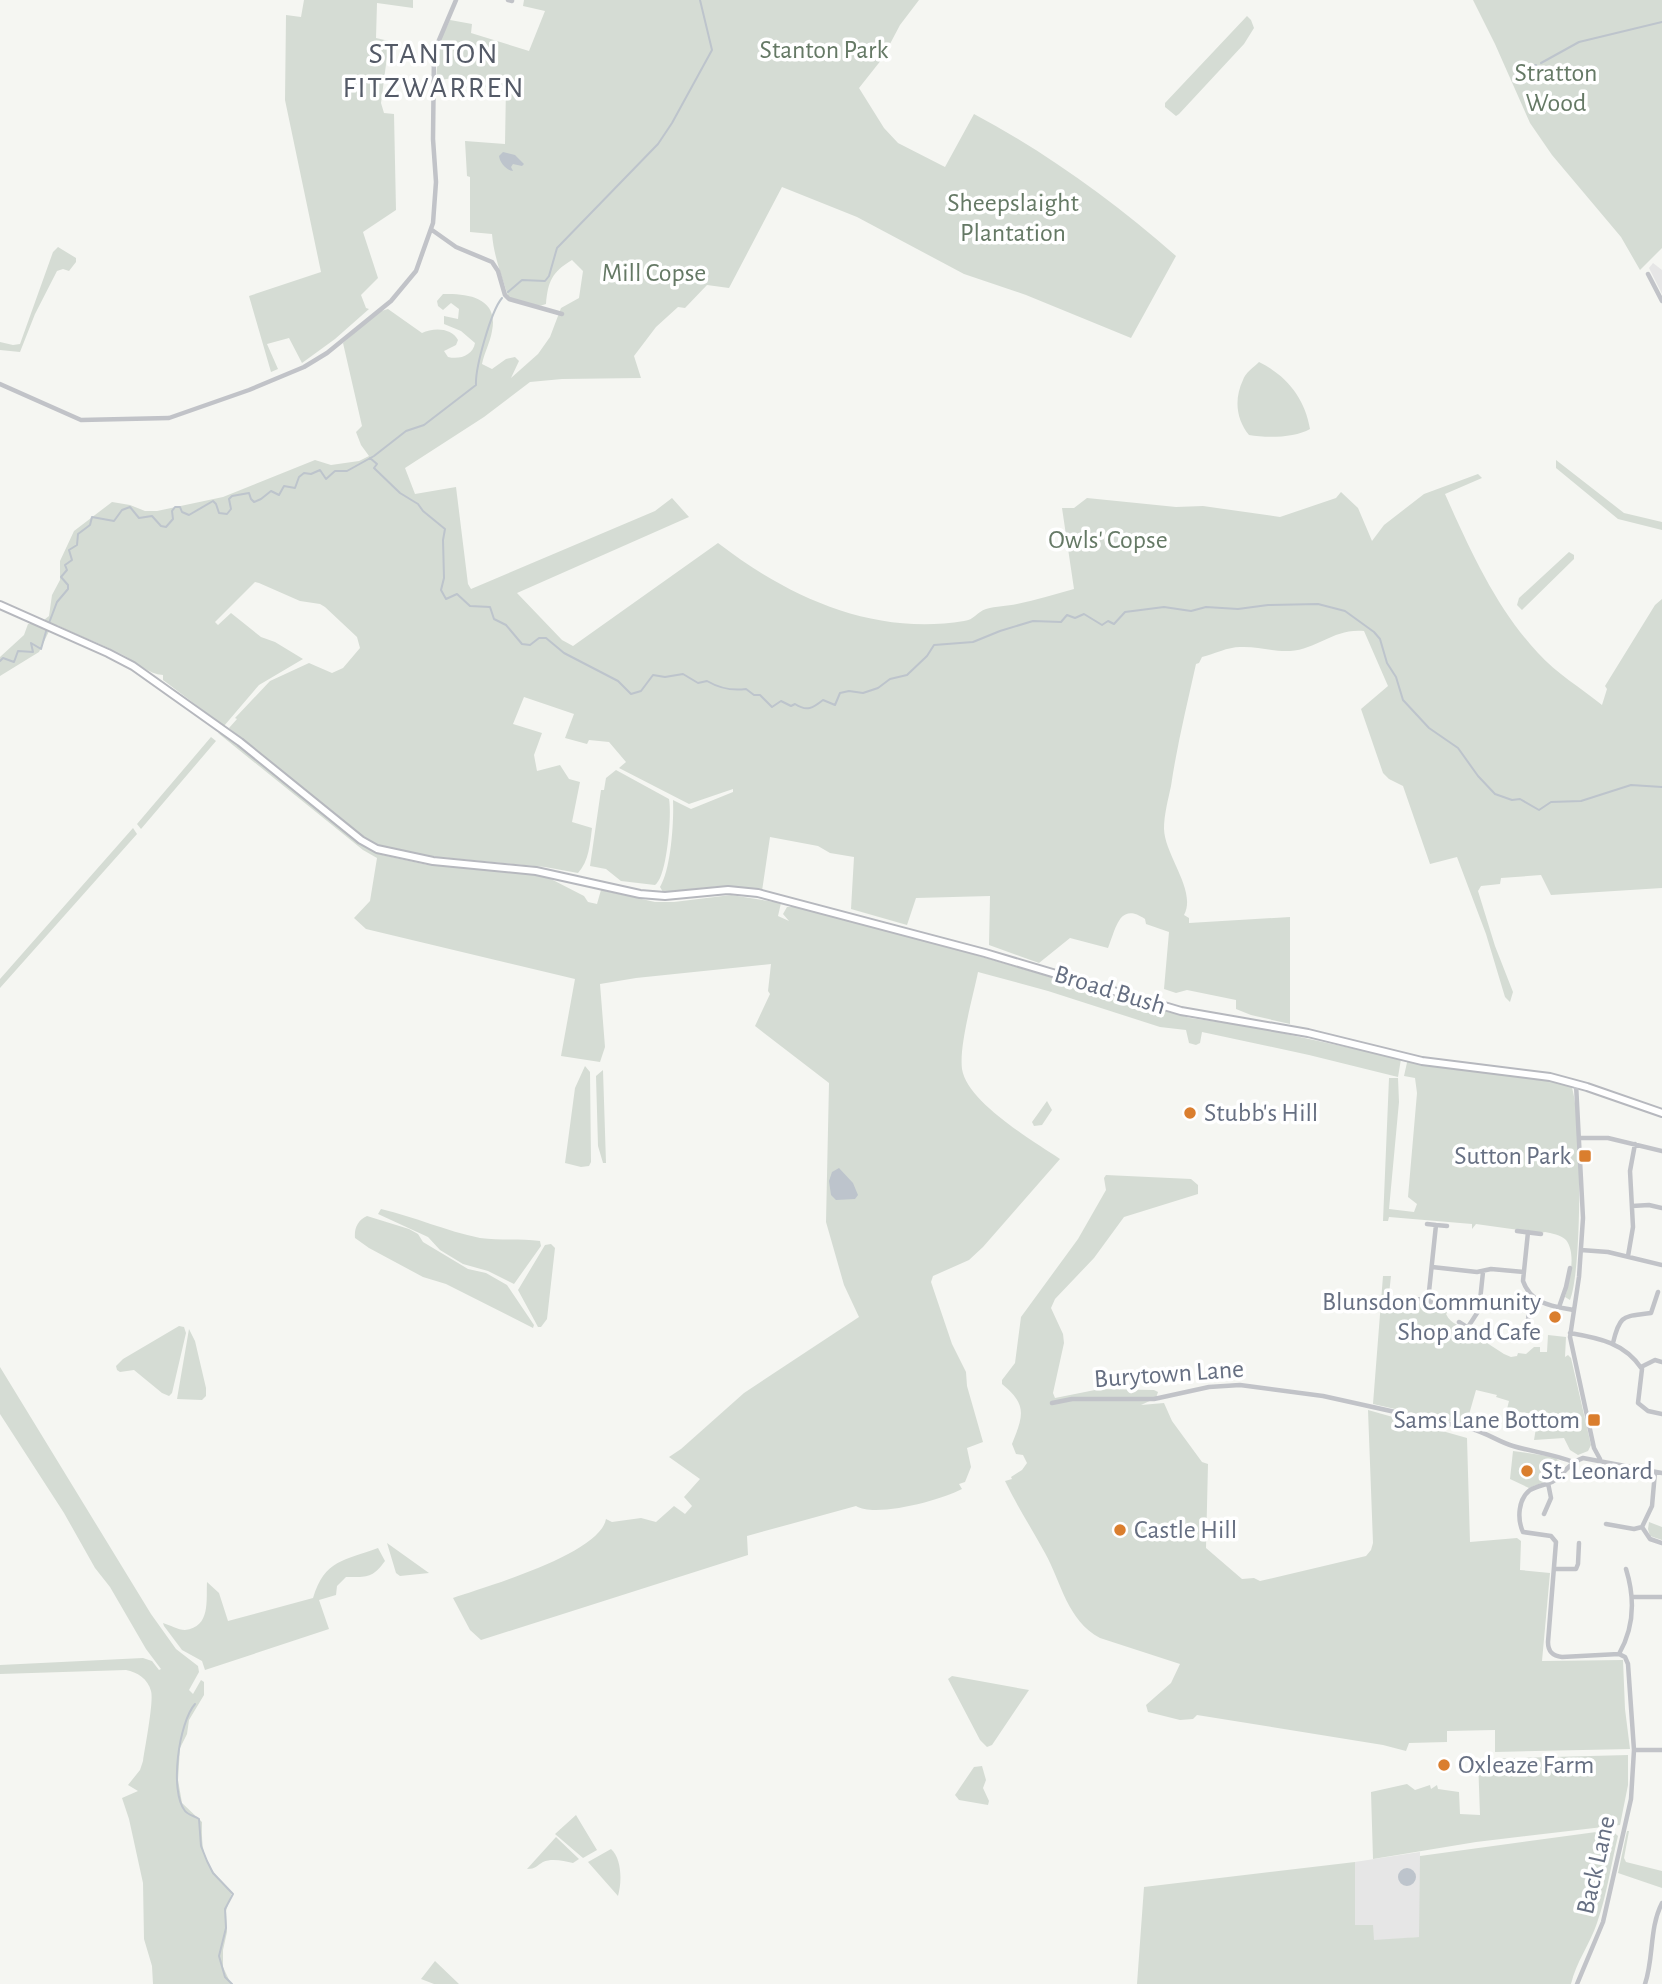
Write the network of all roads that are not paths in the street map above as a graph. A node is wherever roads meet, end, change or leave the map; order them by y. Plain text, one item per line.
1 (456, 0) edge
2 (432, 230) junction
3 (1648, 274) dead end
4 (1662, 301) edge
5 (562, 314) dead end
6 (0, 384) edge
7 (0, 606) edge
8 (1576, 1084) junction
9 (1662, 1113) edge
10 (1580, 1138) junction
11 (1636, 1144) junction
12 (1662, 1151) edge
13 (1632, 1206) junction
14 (1662, 1208) edge
15 (1427, 1224) dead end
16 (1436, 1225) junction
17 (1447, 1226) dead end
18 (1517, 1231) dead end
19 (1528, 1232) junction
20 (1541, 1234) dead end
21 (1581, 1250) junction
22 (1628, 1256) junction
23 (1662, 1265) edge
24 (1432, 1267) junction
25 (1483, 1272) junction
26 (1524, 1272) junction
27 (1561, 1272) dead end
28 (1658, 1292) dead end
29 (1534, 1298) junction
30 (1415, 1299) dead end
31 (1428, 1301) junction
32 (1435, 1304) dead end
33 (1559, 1307) junction
34 (1573, 1310) junction
35 (1528, 1321) dead end
36 (1459, 1322) dead end
37 (1468, 1328) junction
38 (1476, 1333) dead end
39 (1570, 1333) junction
40 (1613, 1343) junction
41 (1662, 1362) edge
42 (1641, 1367) junction
43 (1052, 1403) dead end
44 (1662, 1414) edge
45 (1594, 1448) junction
46 (1587, 1458) junction
47 (1601, 1460) junction
48 (1573, 1462) junction
49 (1655, 1472) junction
50 (1662, 1474) edge
51 (1548, 1483) junction
52 (1544, 1514) dead end
53 (1606, 1524) dead end
54 (1642, 1527) junction
55 (1579, 1543) dead end
56 (1662, 1543) edge
57 (1554, 1569) junction
58 (1626, 1569) dead end
59 (1633, 1597) junction
60 (1662, 1597) edge
61 (1619, 1654) junction
62 (1634, 1750) junction
63 (1662, 1751) edge
64 (1662, 1903) edge
65 (1577, 1984) edge
66 (1644, 1984) edge

1 - 2 street
2 - 5 street
2 - 6 street
3 - 4 street
7 - 8 main road, Broad Bush
8 - 9 main road, Broad Bush
8 - 10 street
10 - 11 street
10 - 21 street
11 - 12 street
11 - 13 street
13 - 14 street
13 - 22 street
15 - 16 street
16 - 17 street
16 - 24 street
18 - 19 street
19 - 20 street
19 - 26 street
21 - 22 street
21 - 34 street
22 - 23 street
24 - 25 street
24 - 31 street
25 - 26 street
25 - 37 street
26 - 29 street
27 - 33 street
28 - 40 street
29 - 33 street
29 - 35 street
30 - 31 street
31 - 32 street
33 - 34 street
34 - 39 street
36 - 37 street
37 - 38 street
39 - 40 street
39 - 45 street
40 - 42 street
41 - 42 street
42 - 44 street
43 - 48 street, Burytown Lane
45 - 46 street
45 - 47 street
46 - 47 street
46 - 48 street
47 - 49 street
48 - 51 street
49 - 50 street
49 - 54 street
51 - 52 street
51 - 57 street
53 - 54 street
54 - 56 street
55 - 57 street
57 - 61 street
58 - 59 street
59 - 60 street
59 - 61 street
61 - 62 street, Back Lane
62 - 63 street
62 - 65 street, Back Lane
64 - 66 street

